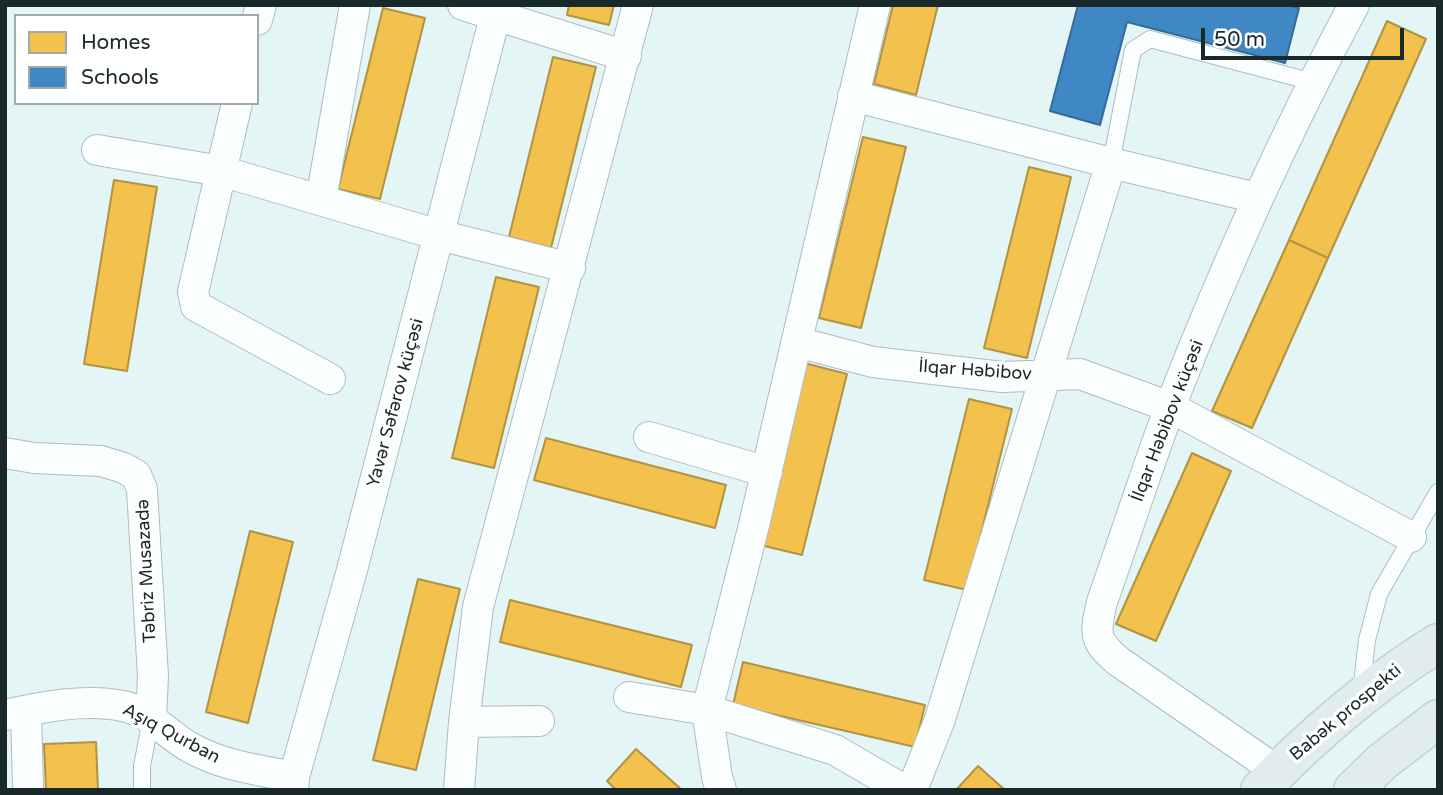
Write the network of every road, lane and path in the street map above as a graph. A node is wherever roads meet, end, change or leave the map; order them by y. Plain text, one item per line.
1 (355, 5) edge
2 (463, 5) edge
3 (638, 5) edge
4 (875, 5) edge
5 (1354, 5) edge
6 (497, 10) edge
7 (626, 56) junction
8 (1312, 82) junction
9 (853, 96) junction
10 (237, 105) edge
11 (97, 150) dead end
12 (1111, 163) junction
13 (221, 171) junction
14 (1257, 198) junction
15 (321, 200) junction
16 (439, 235) junction
17 (570, 268) junction
18 (797, 342) junction
19 (1045, 376) junction
20 (330, 379) dead end
21 (1170, 407) junction
22 (649, 438) dead end
23 (5, 453) edge
24 (767, 472) junction
25 (1438, 492) edge
26 (1411, 537) junction
27 (1438, 643) edge
28 (629, 697) dead end
29 (1361, 698) junction
30 (708, 710) junction
31 (16, 713) edge
32 (151, 719) junction
33 (1438, 719) edge
34 (539, 721) dead end
35 (464, 722) junction
36 (1268, 781) edge
37 (293, 783) edge
38 (28, 790) edge
39 (142, 790) edge
40 (458, 790) edge
41 (721, 790) edge
42 (904, 790) edge
43 (912, 790) edge
44 (1353, 790) edge

1 - 15 street
2 - 6 street
3 - 7 street
4 - 9 street
5 - 8 street, İlqar Həbibov küçəsi
6 - 7 street
6 - 16 street, Yavər Səfərov küçəsi
7 - 17 street
8 - 12 lane
8 - 14 street, İlqar Həbibov küçəsi
9 - 12 street
9 - 18 street
10 - 13 street
11 - 13 street
12 - 14 street
12 - 19 street
13 - 15 street
13 - 20 street
14 - 21 street, İlqar Həbibov küçəsi
15 - 16 street
16 - 17 street
16 - 37 street, Yavər Səfərov küçəsi
17 - 35 street
18 - 19 street, İlqar Həbibov
18 - 24 street
19 - 21 street, İlqar Həbibov
19 - 43 street
21 - 26 street, İlqar Həbibov
21 - 36 street, İlqar Həbibov küçəsi
22 - 24 street
23 - 32 street, Təbriz Musazadə
24 - 30 street
25 - 26 lane
26 - 29 lane
27 - 29 main road, Babək prospekti
28 - 30 street
29 - 36 main road, Babək prospekti
30 - 41 street
30 - 42 street
31 - 32 street, Aşıq Qurban
31 - 38 street
32 - 37 street, Aşıq Qurban
32 - 39 lane
33 - 44 main road
34 - 35 street
35 - 40 street

